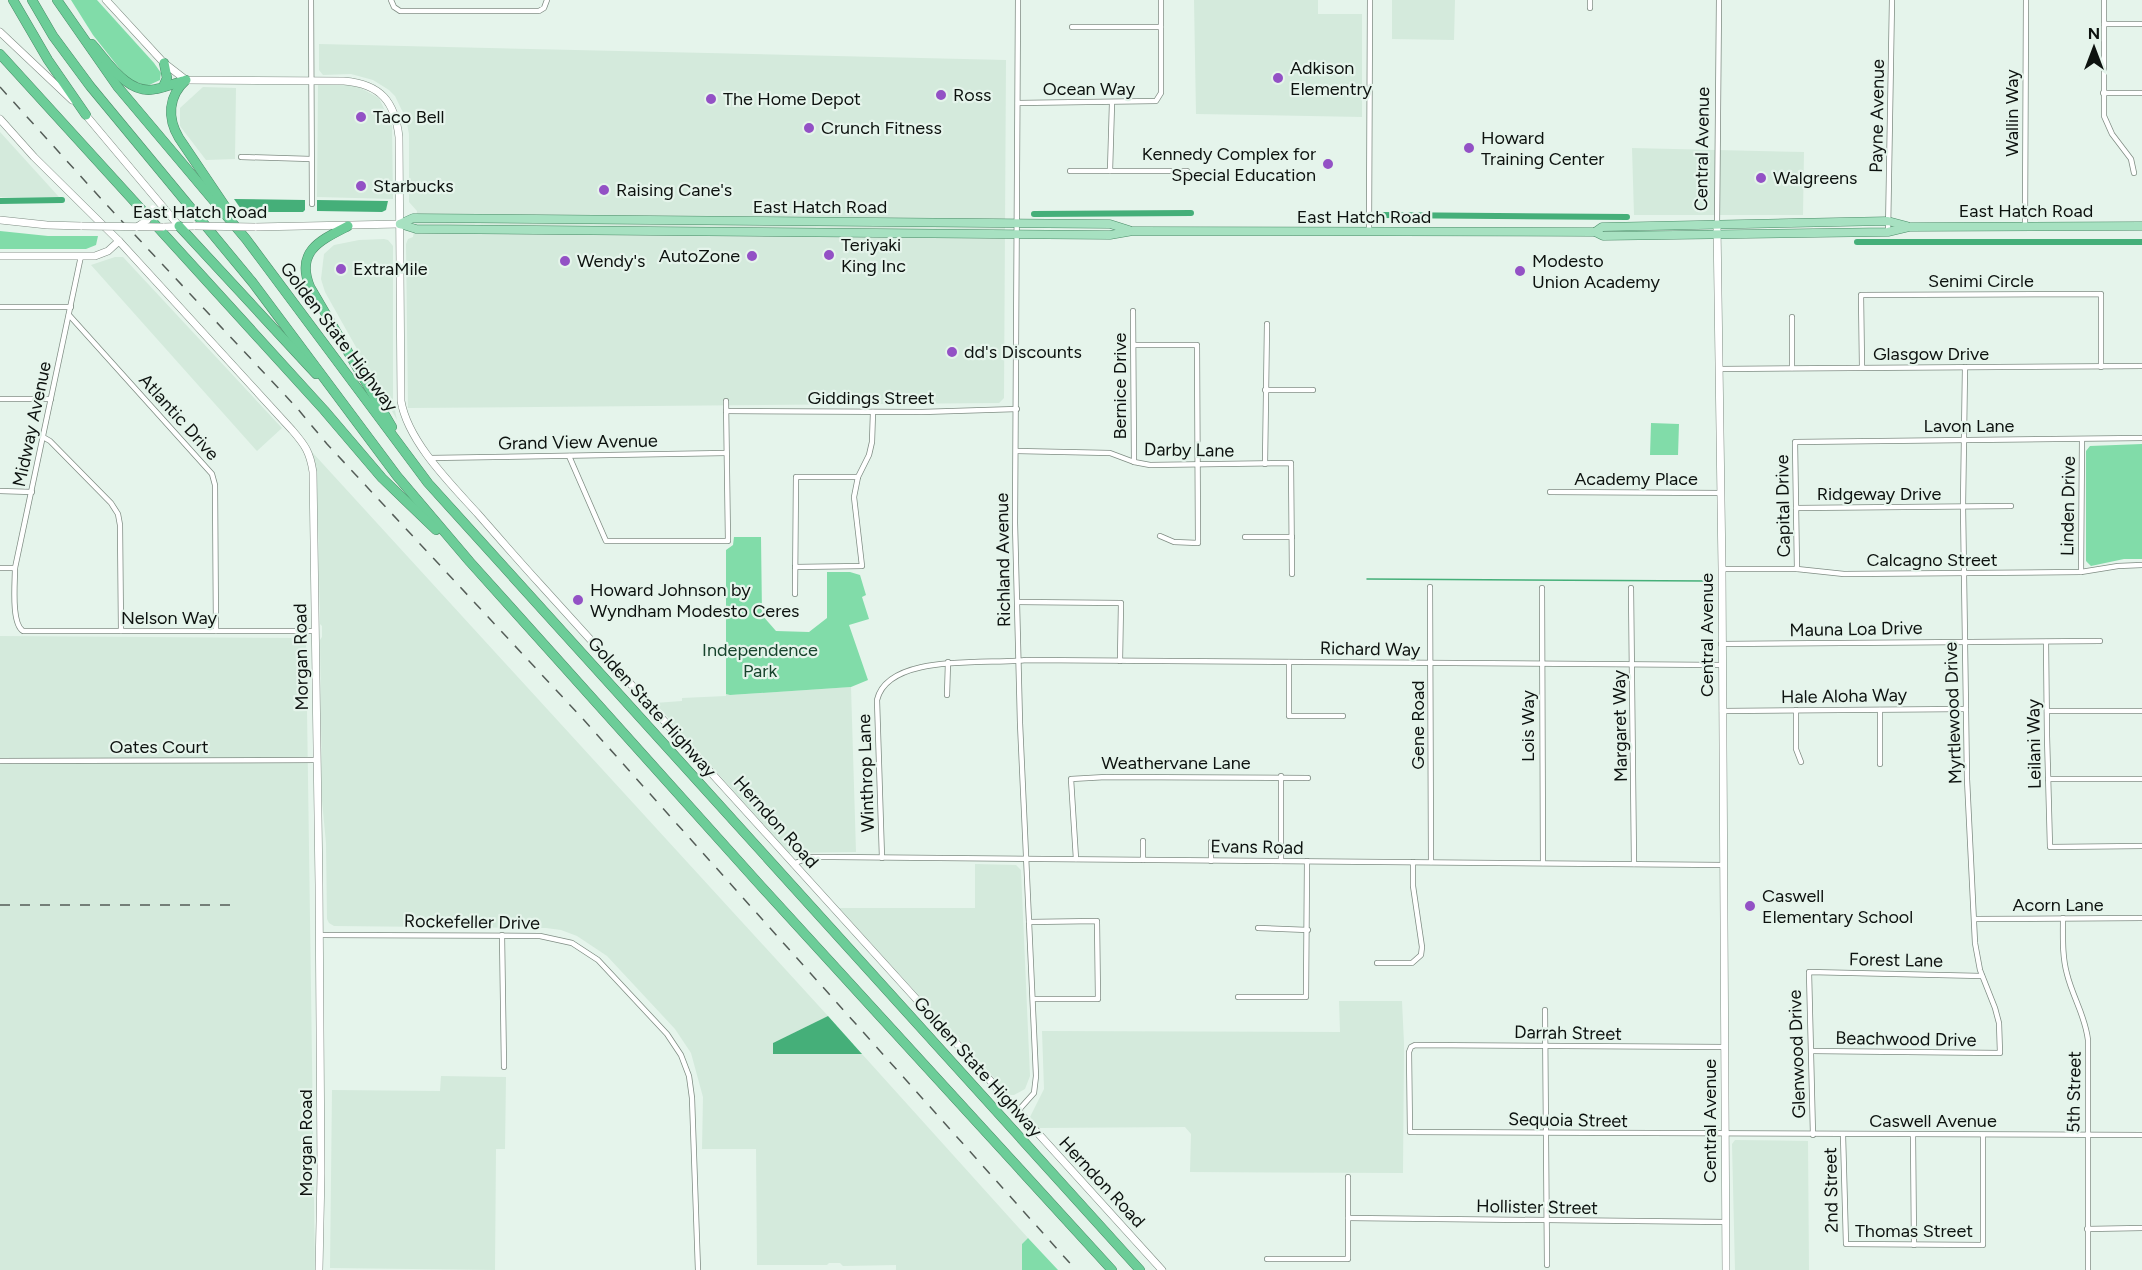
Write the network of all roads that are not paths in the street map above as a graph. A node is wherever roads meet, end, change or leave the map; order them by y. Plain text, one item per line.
1 (13, 0) edge
2 (32, 0) edge
3 (57, 0) edge
4 (106, 0) edge
5 (311, 0) edge
6 (392, 0) edge
7 (547, 0) edge
8 (1018, 0) edge
9 (1161, 0) edge
10 (1370, 0) edge
11 (1590, 0) edge
12 (1719, 0) edge
13 (1892, 0) edge
14 (2026, 0) edge
15 (2104, 0) edge
16 (1590, 8) dead end
17 (65, 13) junction
18 (2104, 24) junction
19 (2142, 24) edge
20 (1072, 27) dead end
21 (1161, 27) junction
22 (0, 32) edge
23 (0, 54) edge
24 (164, 63) junction
25 (186, 81) junction
26 (312, 81) junction
27 (163, 87) junction
28 (2103, 93) junction
29 (2142, 93) edge
30 (1018, 103) junction
31 (1112, 103) junction
32 (86, 115) junction
33 (0, 120) edge
34 (241, 157) dead end
35 (311, 159) junction
36 (1070, 171) dead end
37 (1110, 171) junction
38 (1187, 171) dead end
39 (2134, 173) dead end
40 (149, 190) junction
41 (312, 204) dead end
42 (0, 220) edge
43 (1888, 221) junction
44 (400, 224) junction
45 (1017, 224) junction
46 (1717, 225) junction
47 (178, 226) junction
48 (348, 226) junction
49 (2025, 226) junction
50 (2142, 226) edge
51 (137, 227) junction
52 (1910, 227) junction
53 (1133, 231) junction
54 (1369, 231) junction
55 (1595, 232) junction
56 (1888, 232) junction
57 (1017, 234) junction
58 (1717, 234) junction
59 (246, 239) junction
60 (119, 241) junction
61 (0, 256) edge
62 (81, 256) junction
63 (0, 307) edge
64 (71, 307) junction
65 (1133, 311) dead end
66 (69, 315) junction
67 (1792, 317) dead end
68 (1267, 324) dead end
69 (1134, 345) junction
70 (2142, 366) edge
71 (1862, 367) junction
72 (1965, 367) junction
73 (2101, 367) junction
74 (1792, 368) junction
75 (1720, 369) junction
76 (1265, 390) junction
77 (1313, 390) dead end
78 (0, 399) edge
79 (51, 399) junction
80 (726, 401) dead end
81 (1017, 409) junction
82 (726, 411) junction
83 (873, 412) junction
84 (354, 417) junction
85 (43, 436) junction
86 (2142, 438) edge
87 (1962, 440) junction
88 (2082, 440) junction
89 (1795, 442) joint
90 (1017, 451) junction
91 (406, 453) junction
92 (726, 453) junction
93 (569, 456) junction
94 (430, 458) junction
95 (1134, 462) junction
96 (1265, 464) junction
97 (1198, 465) junction
98 (858, 477) junction
99 (0, 492) edge
100 (32, 492) junction
101 (1550, 492) dead end
102 (1721, 493) junction
103 (1963, 506) junction
104 (2011, 506) dead end
105 (1796, 508) junction
106 (1160, 536) dead end
107 (1245, 537) dead end
108 (1292, 537) junction
109 (470, 562) junction
110 (2142, 565) edge
111 (795, 567) junction
112 (0, 568) edge
113 (15, 568) junction
114 (1722, 569) junction
115 (1797, 569) junction
116 (2081, 572) junction
117 (1963, 573) junction
118 (1292, 574) dead end
119 (1430, 587) dead end
120 (1542, 588) dead end
121 (1631, 588) dead end
122 (795, 594) dead end
123 (1018, 602) junction
124 (23, 631) joint
125 (121, 631) junction
126 (216, 631) junction
127 (315, 631) junction
128 (2100, 641) dead end
129 (1965, 642) junction
130 (2046, 642) junction
131 (1721, 644) junction
132 (1018, 661) junction
133 (1120, 661) junction
134 (948, 662) junction
135 (1289, 662) junction
136 (1542, 663) junction
137 (1431, 664) junction
138 (1632, 664) junction
139 (1721, 665) junction
140 (947, 695) dead end
141 (1966, 709) junction
142 (1796, 710) junction
143 (1880, 710) junction
144 (1722, 711) junction
145 (2047, 711) junction
146 (2142, 711) edge
147 (1343, 716) dead end
148 (317, 760) junction
149 (0, 761) edge
150 (1801, 762) dead end
151 (1880, 765) dead end
152 (1281, 776) junction
153 (1308, 777) dead end
154 (2048, 779) junction
155 (2142, 779) edge
156 (1143, 841) dead end
157 (1211, 842) dead end
158 (2142, 846) edge
159 (882, 858) junction
160 (1027, 859) junction
161 (1076, 859) junction
162 (1143, 860) junction
163 (1211, 861) junction
164 (1281, 861) junction
165 (1307, 861) junction
166 (1413, 862) junction
167 (1431, 862) junction
168 (1543, 863) junction
169 (793, 864) junction
170 (1634, 864) junction
171 (1724, 865) junction
172 (2063, 918) junction
173 (2142, 918) edge
174 (1975, 919) junction
175 (1029, 922) junction
176 (1258, 928) dead end
177 (1308, 930) junction
178 (320, 934) junction
179 (502, 935) junction
180 (1377, 963) dead end
181 (1809, 972) joint
182 (1982, 976) junction
183 (1238, 997) dead end
184 (1033, 999) junction
185 (1545, 1010) dead end
186 (1545, 1046) junction
187 (1725, 1047) junction
188 (1812, 1051) junction
189 (2000, 1053) joint
190 (504, 1067) dead end
191 (1017, 1112) junction
192 (1410, 1132) joint
193 (1546, 1133) junction
194 (1725, 1135) junction
195 (1813, 1135) junction
196 (1844, 1135) junction
197 (1913, 1135) junction
198 (1983, 1135) junction
199 (2087, 1135) junction
200 (2142, 1135) edge
201 (1348, 1177) dead end
202 (1348, 1218) junction
203 (1546, 1221) junction
204 (1726, 1222) junction
205 (2142, 1228) edge
206 (2087, 1229) junction
207 (1846, 1244) joint
208 (1914, 1245) junction
209 (1267, 1259) dead end
210 (1547, 1265) dead end
211 (319, 1270) edge
212 (698, 1270) edge
213 (1112, 1270) edge
214 (1140, 1270) edge
215 (1162, 1270) edge
216 (1726, 1270) edge
217 (2088, 1270) edge

1 - 32 highway
2 - 84 highway, Golden State Highway
3 - 17 highway, Golden State Highway
4 - 24 street
5 - 26 street
6 - 7 street
8 - 30 street, Richland Avenue
9 - 21 street
10 - 54 street
11 - 16 street
12 - 46 street, Central Avenue
13 - 43 street, Payne Avenue
14 - 49 street, Wallin Way
15 - 18 street
17 - 27 highway
17 - 59 highway, Golden State Highway
18 - 19 street
18 - 28 street
20 - 21 street
21 - 31 street, Ocean Way
22 - 32 street
23 - 109 highway
24 - 25 street
24 - 27 highway
25 - 26 street, Herndon Road
25 - 27 highway
25 - 59 highway
26 - 35 street
26 - 44 street, Herndon Road
28 - 29 street
28 - 39 street
30 - 31 street, Ocean Way
30 - 45 street, Richland Avenue
31 - 37 street
32 - 40 street
33 - 60 street, Morgan Road
34 - 35 street
35 - 41 street
36 - 37 street
37 - 38 street
40 - 47 street
40 - 51 street, bridge
42 - 51 street, East Hatch Road, bridge
43 - 46 main road, East Hatch Road
43 - 52 main road, East Hatch Road
43 - 56 street, Payne Avenue
44 - 45 main road, East Hatch Road
44 - 48 street, East Hatch Road
44 - 57 main road, East Hatch Road
44 - 94 street, Herndon Road
45 - 53 main road, East Hatch Road
45 - 57 street, Richland Avenue
46 - 55 main road, East Hatch Road
46 - 58 street, Central Avenue
47 - 48 street, East Hatch Road, bridge
47 - 51 street, East Hatch Road, bridge
47 - 84 highway
48 - 91 highway
49 - 50 main road, East Hatch Road
49 - 52 main road, East Hatch Road
52 - 56 main road, East Hatch Road
53 - 54 main road, East Hatch Road
53 - 57 main road, East Hatch Road
54 - 55 main road, East Hatch Road
55 - 58 main road, East Hatch Road
56 - 58 main road, East Hatch Road
57 - 81 street, Richland Avenue
58 - 75 street, Central Avenue
59 - 91 highway, Golden State Highway
60 - 62 street
60 - 127 street, Morgan Road
61 - 62 street
62 - 64 street, Midway Avenue
63 - 64 street
64 - 66 street, Midway Avenue
65 - 69 street, Bernice Drive
66 - 79 street, Midway Avenue
66 - 126 street, Atlantic Drive
67 - 74 street
68 - 76 street
69 - 95 street, Bernice Drive
69 - 97 street
70 - 73 street, Glasgow Drive
71 - 72 street, Glasgow Drive
71 - 73 street, Senimi Circle
71 - 74 street, Glasgow Drive
72 - 73 street, Glasgow Drive
72 - 87 street, Myrtlewood Drive
74 - 75 street, Glasgow Drive
75 - 102 street, Central Avenue
76 - 77 street
76 - 96 street
78 - 79 street
79 - 85 street, Midway Avenue
80 - 82 street
81 - 83 street, Giddings Street
81 - 90 street, Richland Avenue
82 - 83 street, Giddings Street
82 - 92 street
83 - 98 street
84 - 109 highway, Golden State Highway
85 - 100 street, Midway Avenue
85 - 125 street
86 - 88 street, Lavon Lane
87 - 88 street, Lavon Lane
87 - 89 street, Lavon Lane
87 - 103 street, Myrtlewood Drive
88 - 116 street, Linden Drive
89 - 105 street, Capital Drive
90 - 95 street, Darby Lane
90 - 123 street, Richland Avenue
91 - 214 highway, Golden State Highway
92 - 93 street, Grand View Avenue
92 - 93 street
93 - 94 street, Grand View Avenue
94 - 169 street, Herndon Road
95 - 97 street, Darby Lane
96 - 97 street, Darby Lane
96 - 108 street, Darby Lane
97 - 106 street
98 - 111 street
98 - 111 street
99 - 100 street
100 - 113 street, Midway Avenue
101 - 102 street, Academy Place
102 - 114 street, Central Avenue
103 - 104 street, Ridgeway Drive
103 - 105 street, Ridgeway Drive
103 - 117 street, Myrtlewood Drive
105 - 115 street, Capital Drive
107 - 108 street
108 - 118 street
109 - 213 highway, Golden State Highway
110 - 116 street, Calcagno Street
111 - 122 street
112 - 113 street
113 - 124 street, Midway Avenue
114 - 115 street, Calcagno Street
114 - 131 street, Central Avenue
115 - 117 street, Calcagno Street
116 - 117 street, Calcagno Street
117 - 129 street, Myrtlewood Drive
119 - 137 street, Gene Road
120 - 136 street, Lois Way
121 - 138 street, Margaret Way
123 - 132 street, Richland Avenue
123 - 133 street
124 - 125 street, Nelson Way
125 - 126 street, Nelson Way
126 - 127 street, Nelson Way
127 - 148 street, Morgan Road
128 - 130 street, Mauna Loa Drive
129 - 130 street, Mauna Loa Drive
129 - 131 street, Mauna Loa Drive
129 - 141 street, Myrtlewood Drive
130 - 145 street, Leilani Way
131 - 139 street, Central Avenue
132 - 133 street, Richard Way
132 - 134 street, Winthrop Lane
132 - 160 street, Richland Avenue
133 - 135 street, Richard Way
134 - 140 street
134 - 159 street, Winthrop Lane
135 - 137 street, Richard Way
135 - 147 street
136 - 137 street, Richard Way
136 - 138 street, Richard Way
136 - 168 street, Lois Way
137 - 167 street, Gene Road
138 - 139 street, Richard Way
138 - 170 street, Margaret Way
139 - 144 street, Central Avenue
141 - 143 street, Hale Aloha Way
141 - 174 street, Myrtlewood Drive
142 - 143 street, Hale Aloha Way
142 - 144 street, Hale Aloha Way
142 - 150 street
143 - 151 street
144 - 171 street, Central Avenue
145 - 146 street
145 - 154 street, Leilani Way
148 - 149 street, Oates Court
148 - 178 street, Morgan Road
152 - 153 street, Weathervane Lane
152 - 161 street, Weathervane Lane
152 - 164 street
154 - 155 street
154 - 158 street, Leilani Way
156 - 162 street
157 - 163 street
159 - 160 street, Evans Road
159 - 169 street, Evans Road
160 - 161 street, Evans Road
160 - 175 street, Richland Avenue
161 - 162 street, Evans Road
162 - 163 street, Evans Road
163 - 164 street, Evans Road
164 - 165 street, Evans Road
165 - 166 street, Evans Road
165 - 177 street
166 - 167 street, Evans Road
166 - 180 street
167 - 168 street, Evans Road
168 - 170 street, Evans Road
169 - 191 street, Herndon Road
170 - 171 street, Evans Road
171 - 187 street, Central Avenue
172 - 173 street, Acorn Lane
172 - 174 street, Acorn Lane
172 - 199 street, 5th Street
174 - 182 street, Myrtlewood Drive
175 - 184 street, Richland Avenue
175 - 184 street
176 - 177 street
177 - 183 street
178 - 179 street, Rockefeller Drive
178 - 211 street, Morgan Road
179 - 190 street
179 - 212 street, Rockefeller Drive
181 - 182 street, Forest Lane
181 - 188 street, Glenwood Drive
182 - 189 street, Myrtlewood Drive
184 - 191 street, Richland Avenue
185 - 186 street
186 - 187 street, Darrah Street
186 - 192 street, Darrah Street
186 - 193 street
187 - 194 street, Central Avenue
188 - 189 street, Beachwood Drive
188 - 195 street, Glenwood Drive
191 - 215 street, Herndon Road
192 - 193 street, Sequoia Street
193 - 194 street, Sequoia Street
193 - 203 street
194 - 195 street, Caswell Avenue
194 - 204 street, Central Avenue
195 - 196 street, Caswell Avenue
196 - 197 street, Caswell Avenue
196 - 207 street, 2nd Street
197 - 198 street, Caswell Avenue
197 - 208 street
198 - 199 street, Caswell Avenue
198 - 208 street, Thomas Street
199 - 200 street, Caswell Avenue
199 - 206 street, 5th Street
201 - 202 street
202 - 203 street, Hollister Street
202 - 209 street
203 - 204 street, Hollister Street
203 - 210 street
204 - 216 street, Central Avenue
205 - 206 street
206 - 217 street, 5th Street
207 - 208 street, Thomas Street

